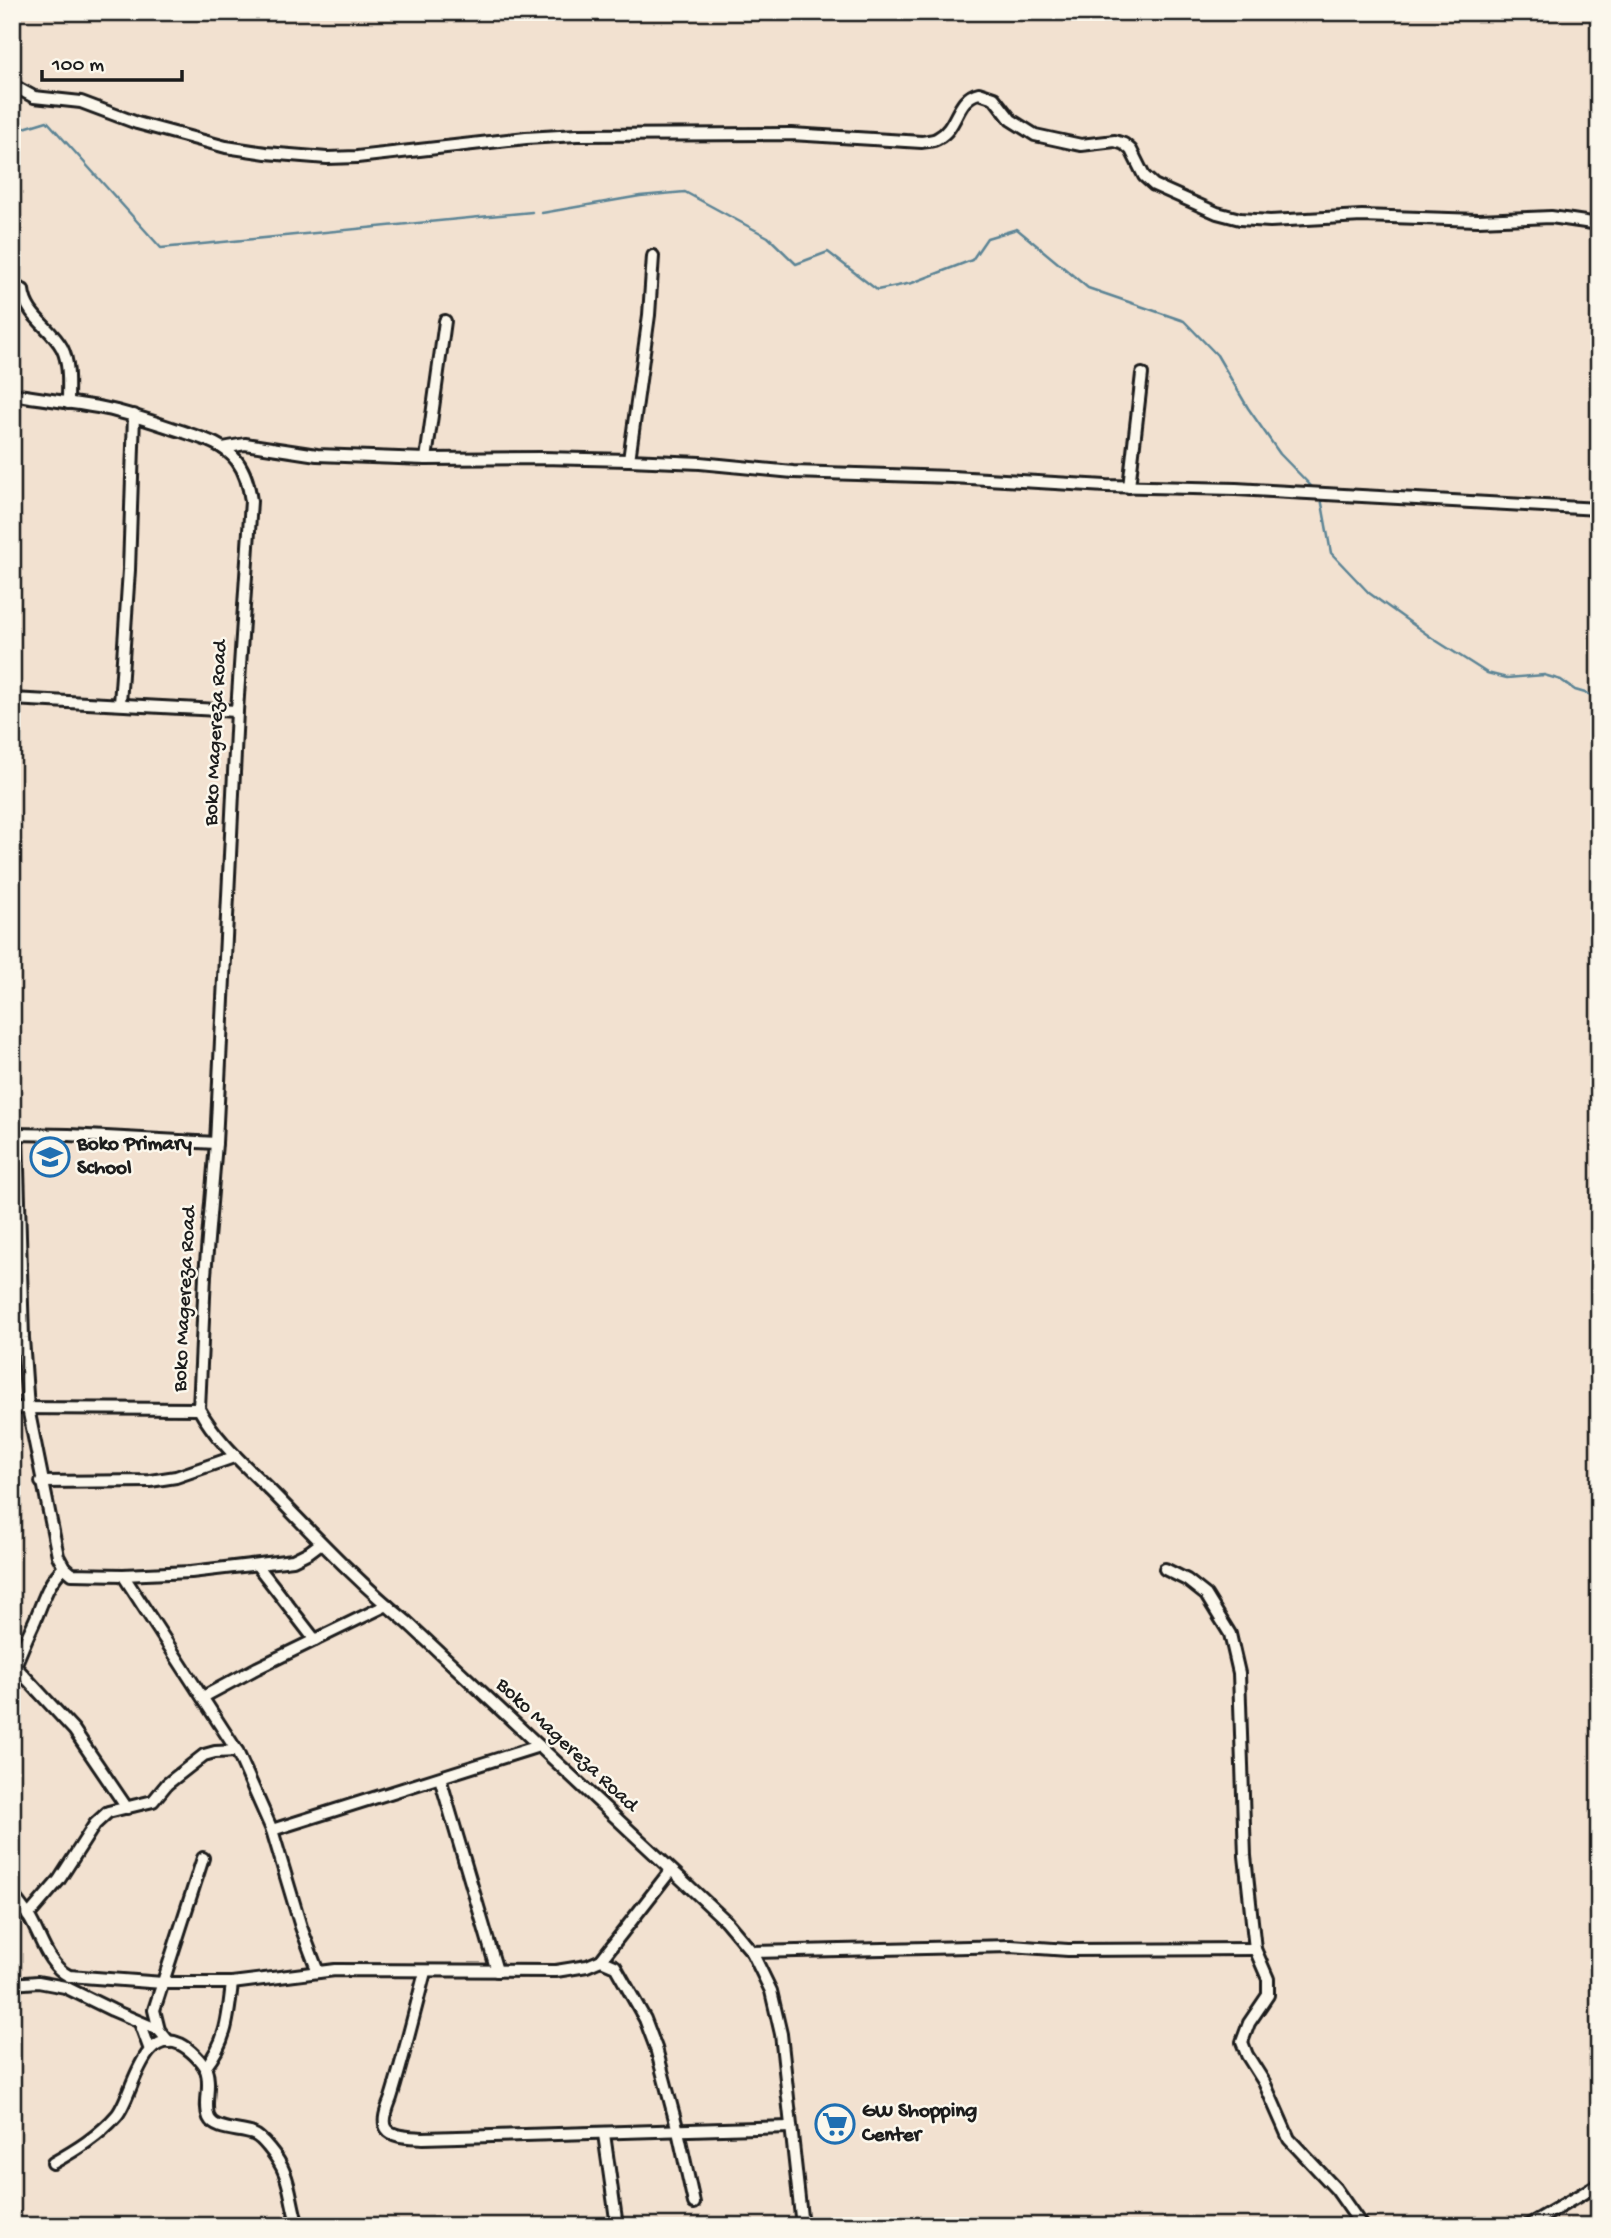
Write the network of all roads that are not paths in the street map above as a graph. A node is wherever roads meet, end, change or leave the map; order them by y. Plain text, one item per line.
1 (12, 85) edge
2 (1599, 224) edge
3 (653, 256) dead end
4 (12, 286) edge
5 (445, 321) dead end
6 (1142, 374) dead end
7 (12, 394) edge
8 (68, 403) junction
9 (134, 415) junction
10 (223, 447) junction
11 (426, 459) junction
12 (629, 460) junction
13 (1129, 487) junction
14 (1599, 509) edge
15 (12, 699) edge
16 (120, 704) junction
17 (237, 711) junction
18 (14, 1134) edge
19 (216, 1143) junction
20 (16, 1257) edge
21 (12, 1408) edge
22 (28, 1408) junction
23 (199, 1409) junction
24 (234, 1457) junction
25 (41, 1482) junction
26 (321, 1543) junction
27 (257, 1565) junction
28 (64, 1567) junction
29 (1165, 1569) dead end
30 (123, 1575) junction
31 (387, 1605) junction
32 (315, 1640) junction
33 (14, 1670) edge
34 (204, 1697) junction
35 (540, 1746) junction
36 (237, 1751) junction
37 (440, 1778) junction
38 (127, 1808) junction
39 (272, 1830) junction
40 (203, 1858) dead end
41 (671, 1870) junction
42 (12, 1894) edge
43 (28, 1916) junction
44 (1255, 1949) junction
45 (610, 1950) junction
46 (752, 1952) junction
47 (601, 1960) junction
48 (615, 1966) junction
49 (497, 1971) junction
50 (318, 1972) junction
51 (425, 1972) junction
52 (163, 1983) junction
53 (232, 1983) junction
54 (12, 1984) edge
55 (140, 2023) junction
56 (159, 2030) junction
57 (169, 2042) junction
58 (150, 2050) junction
59 (205, 2068) junction
60 (790, 2126) junction
61 (678, 2131) junction
62 (604, 2134) junction
63 (53, 2164) dead end
64 (1599, 2184) edge
65 (694, 2203) dead end
66 (298, 2226) edge
67 (617, 2226) edge
68 (802, 2226) edge
69 (1362, 2226) edge
70 (1527, 2226) edge

1 - 2 street
3 - 12 street
4 - 8 street
5 - 11 street
6 - 13 street
7 - 8 street
8 - 9 street
9 - 10 street
9 - 16 street
10 - 11 street
10 - 17 street, Boko Magereza Road
11 - 12 street
12 - 13 street
13 - 14 street
15 - 16 street
16 - 17 street
17 - 19 street, Boko Magereza Road
18 - 19 street
18 - 20 street
19 - 23 street, Boko Magereza Road
20 - 22 street
21 - 22 street
22 - 23 street
22 - 25 street
23 - 24 street, Boko Magereza Road
24 - 25 street
24 - 26 street, Boko Magereza Road
25 - 28 street
26 - 27 street
26 - 31 street, Boko Magereza Road
27 - 30 street
27 - 32 street
28 - 30 street
28 - 33 street
29 - 44 street
30 - 34 street
31 - 32 street
31 - 35 street, Boko Magereza Road
32 - 34 street
33 - 38 street
34 - 36 street
35 - 37 street
35 - 41 street, Boko Magereza Road
36 - 38 street
36 - 39 street
37 - 39 street
37 - 49 street
38 - 43 street
39 - 50 street
40 - 52 street
41 - 45 street
41 - 46 street, Boko Magereza Road
42 - 43 street
43 - 52 street
44 - 46 street
44 - 69 street
45 - 47 street
45 - 48 street
46 - 60 street, Boko Magereza Road
47 - 48 street
47 - 49 street
48 - 61 street
49 - 51 street
50 - 51 street
50 - 53 street
51 - 62 street
52 - 53 street
52 - 56 street
53 - 59 street
54 - 55 street
55 - 56 street
55 - 58 street
56 - 57 street
57 - 58 street
57 - 59 street
58 - 63 street
59 - 66 street
60 - 61 street
60 - 68 street, Boko Magereza Road
61 - 62 street
61 - 65 street
62 - 67 street
64 - 70 street

